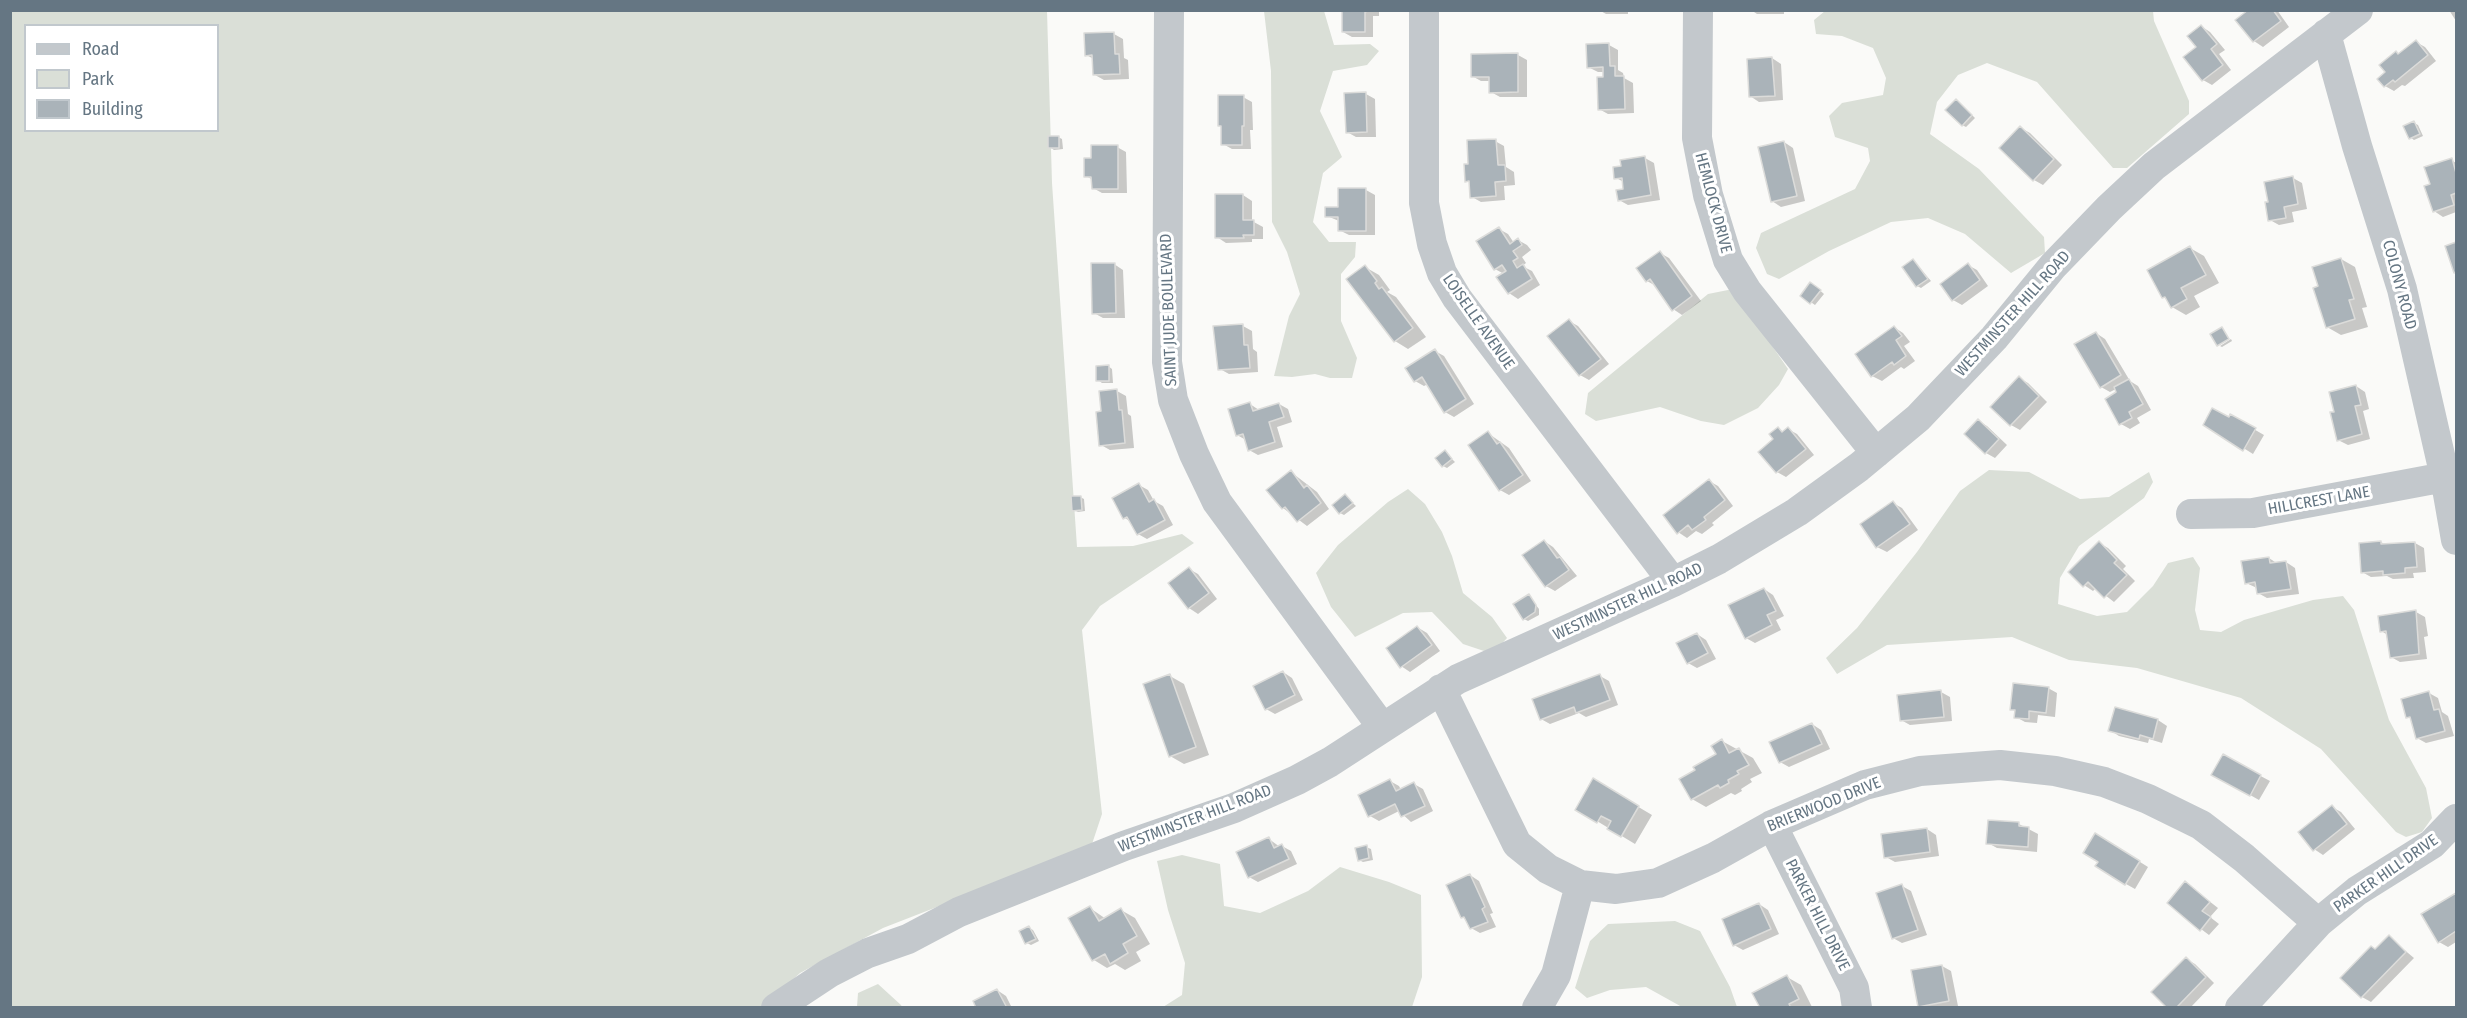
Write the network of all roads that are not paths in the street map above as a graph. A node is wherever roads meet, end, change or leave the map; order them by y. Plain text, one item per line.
1 (1168, 10) edge
2 (1424, 10) edge
3 (1698, 10) edge
4 (2358, 10) edge
5 (2326, 34) junction
6 (1876, 453) junction
7 (2445, 477) junction
8 (2192, 514) dead end
9 (2457, 540) edge
10 (1673, 582) junction
11 (1441, 689) junction
12 (1382, 727) junction
13 (2457, 819) edge
14 (1772, 825) junction
15 (1580, 885) junction
16 (2318, 923) junction
17 (776, 1008) edge
18 (1537, 1008) edge
19 (1857, 1008) edge
20 (2240, 1008) edge

1 - 12 street, SAINT JUDE BOULEVARD
2 - 10 street, LOISELLE AVENUE
3 - 6 street, HEMLOCK DRIVE
4 - 5 street, WESTMINSTER HILL ROAD
5 - 6 street, WESTMINSTER HILL ROAD
5 - 7 street, COLONY ROAD
6 - 10 street, WESTMINSTER HILL ROAD
7 - 8 street, HILLCREST LANE
7 - 9 street, COLONY ROAD
10 - 11 street, WESTMINSTER HILL ROAD
11 - 12 street, WESTMINSTER HILL ROAD
11 - 15 street, BRIERWOOD DRIVE
12 - 17 street, WESTMINSTER HILL ROAD
13 - 16 street, PARKER HILL DRIVE
14 - 15 street, BRIERWOOD DRIVE
14 - 16 street, BRIERWOOD DRIVE
14 - 19 street, PARKER HILL DRIVE
15 - 18 street
16 - 20 street, PARKER HILL DRIVE

